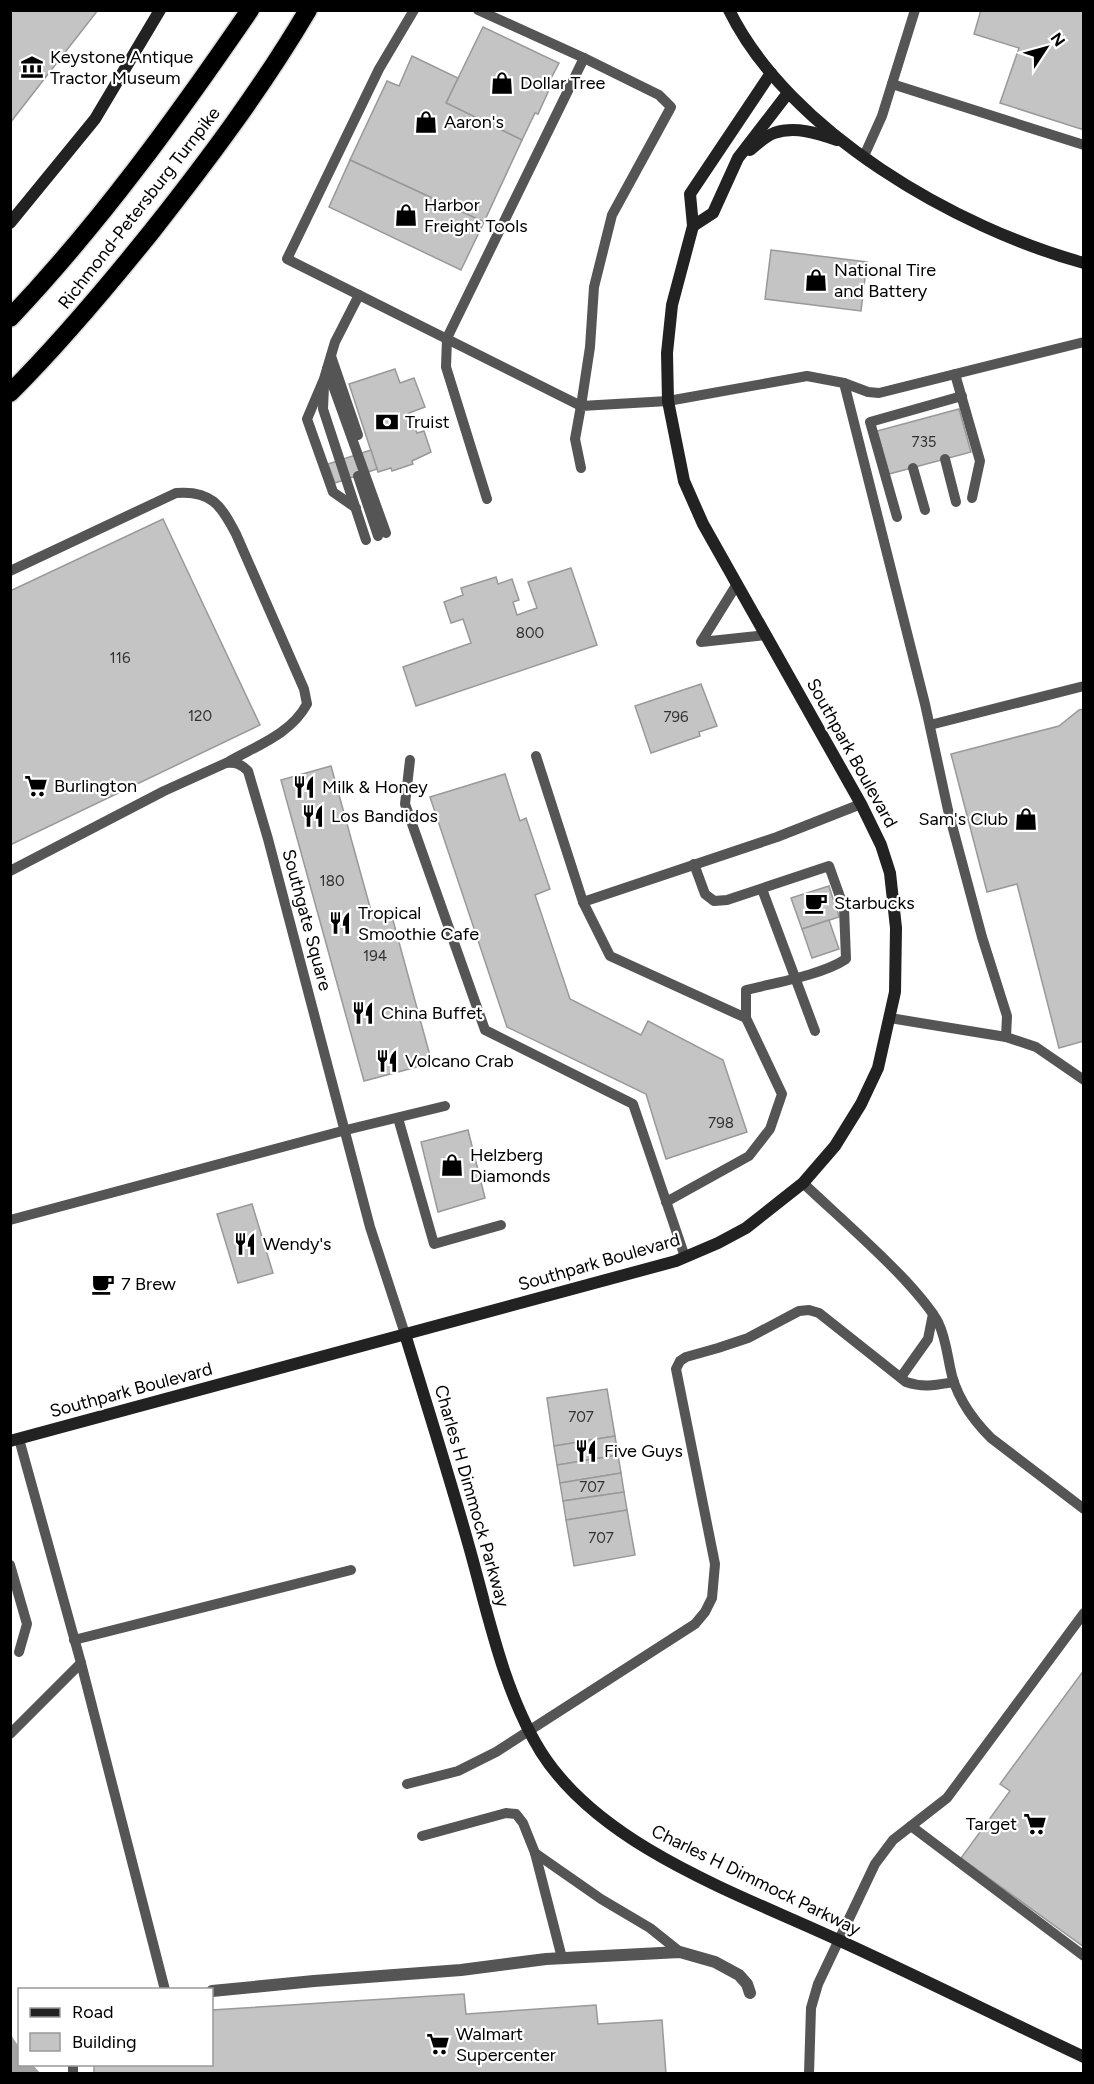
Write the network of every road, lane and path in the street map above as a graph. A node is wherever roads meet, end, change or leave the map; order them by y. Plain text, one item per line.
1 (160, 10) edge
2 (250, 10) edge
3 (308, 10) edge
4 (414, 10) edge
5 (478, 10) edge
6 (729, 10) edge
7 (915, 10) edge
8 (584, 58) junction
9 (771, 73) junction
10 (892, 84) junction
11 (788, 93) junction
12 (846, 144) junction
13 (1083, 145) edge
14 (864, 156) junction
15 (738, 158) junction
16 (10, 223) edge
17 (693, 226) junction
18 (1083, 263) edge
19 (359, 295) junction
20 (10, 318) edge
21 (447, 338) junction
22 (1083, 342) edge
23 (331, 356) junction
24 (326, 374) junction
25 (956, 374) junction
26 (844, 383) junction
27 (10, 393) edge
28 (962, 396) junction
29 (668, 401) junction
30 (581, 406) junction
31 (351, 457) dead end
32 (945, 459) dead end
33 (581, 468) dead end
34 (913, 468) dead end
35 (358, 476) dead end
36 (972, 498) dead end
37 (487, 499) dead end
38 (375, 502) junction
39 (956, 502) dead end
40 (356, 508) junction
41 (925, 510) dead end
42 (897, 518) dead end
43 (366, 540) dead end
44 (10, 571) edge
45 (737, 584) junction
46 (766, 635) junction
47 (1083, 686) edge
48 (930, 725) junction
49 (536, 756) dead end
50 (410, 760) dead end
51 (226, 763) junction
52 (861, 804) junction
53 (694, 864) junction
54 (10, 871) edge
55 (762, 889) junction
56 (583, 902) junction
57 (796, 978) junction
58 (746, 1018) junction
59 (890, 1018) junction
60 (815, 1031) dead end
61 (1006, 1037) junction
62 (1083, 1080) edge
63 (445, 1106) dead end
64 (398, 1118) junction
65 (346, 1130) junction
66 (803, 1183) junction
67 (666, 1202) junction
68 (10, 1220) edge
69 (501, 1225) dead end
70 (685, 1257) junction
71 (933, 1314) junction
72 (405, 1334) junction
73 (901, 1377) junction
74 (954, 1382) junction
75 (15, 1440) edge
76 (1083, 1509) edge
77 (10, 1565) edge
78 (351, 1570) dead end
79 (1083, 1613) edge
80 (74, 1640) junction
81 (19, 1653) dead end
82 (81, 1663) junction
83 (529, 1730) junction
84 (10, 1734) edge
85 (407, 1785) dead end
86 (911, 1826) junction
87 (422, 1836) dead end
88 (535, 1853) junction
89 (838, 1940) junction
90 (681, 1953) junction
91 (1083, 1956) edge
92 (562, 1958) junction
93 (165, 1988) edge
94 (213, 1991) edge
95 (750, 1993) dead end
96 (1083, 2057) edge
97 (809, 2073) edge

1 - 16 street
2 - 20 highway, Richmond-Petersburg Turnpike
3 - 27 highway, Richmond-Petersburg Turnpike
4 - 19 lane
5 - 8 lane
6 - 9 street
7 - 10 lane
8 - 21 lane
8 - 30 lane
9 - 11 street
9 - 17 street, Southpark Boulevard
10 - 13 lane
10 - 14 lane
11 - 12 street
11 - 15 street
12 - 14 street
12 - 15 street
14 - 18 street
15 - 17 street
17 - 29 street, Southpark Boulevard
19 - 21 lane
19 - 23 lane
21 - 30 lane
21 - 37 lane
22 - 25 lane
23 - 24 lane
23 - 38 lane
24 - 31 lane
24 - 38 lane
24 - 40 lane
24 - 40 lane
25 - 26 lane
25 - 28 lane
26 - 29 lane
26 - 48 lane
28 - 36 lane
28 - 42 lane
29 - 30 lane
29 - 45 street, Southpark Boulevard
30 - 33 lane
32 - 39 lane
34 - 41 lane
35 - 38 lane
40 - 43 lane
44 - 51 lane
45 - 46 street, Southpark Boulevard
45 - 46 lane
46 - 52 street, Southpark Boulevard
47 - 48 lane
48 - 61 lane
49 - 56 lane
50 - 67 lane
51 - 54 lane
51 - 65 lane, Southgate Square
52 - 53 lane
52 - 59 street, Southpark Boulevard
53 - 55 lane
53 - 56 lane
55 - 57 lane
55 - 57 lane
56 - 58 lane
57 - 58 lane
57 - 60 lane
58 - 67 lane
59 - 61 lane
59 - 66 street, Southpark Boulevard
61 - 62 lane
63 - 64 lane
64 - 65 lane
64 - 69 lane
65 - 68 lane
65 - 72 lane, Southgate Square
66 - 70 street, Southpark Boulevard
66 - 71 lane
67 - 70 lane
70 - 72 street, Southpark Boulevard
71 - 73 lane
71 - 74 lane
72 - 75 street, Southpark Boulevard
72 - 83 street, Charles H Dimmock Parkway
73 - 74 lane
73 - 83 lane
74 - 76 lane
75 - 80 lane
77 - 81 lane
78 - 80 lane
79 - 86 lane
80 - 82 lane
82 - 84 lane
82 - 93 lane
83 - 85 lane
83 - 89 street, Charles H Dimmock Parkway
86 - 89 lane
86 - 91 lane
87 - 88 lane
88 - 90 lane
88 - 92 lane
89 - 96 street, Charles H Dimmock Parkway
89 - 97 lane
90 - 92 street
90 - 95 street
92 - 94 street

